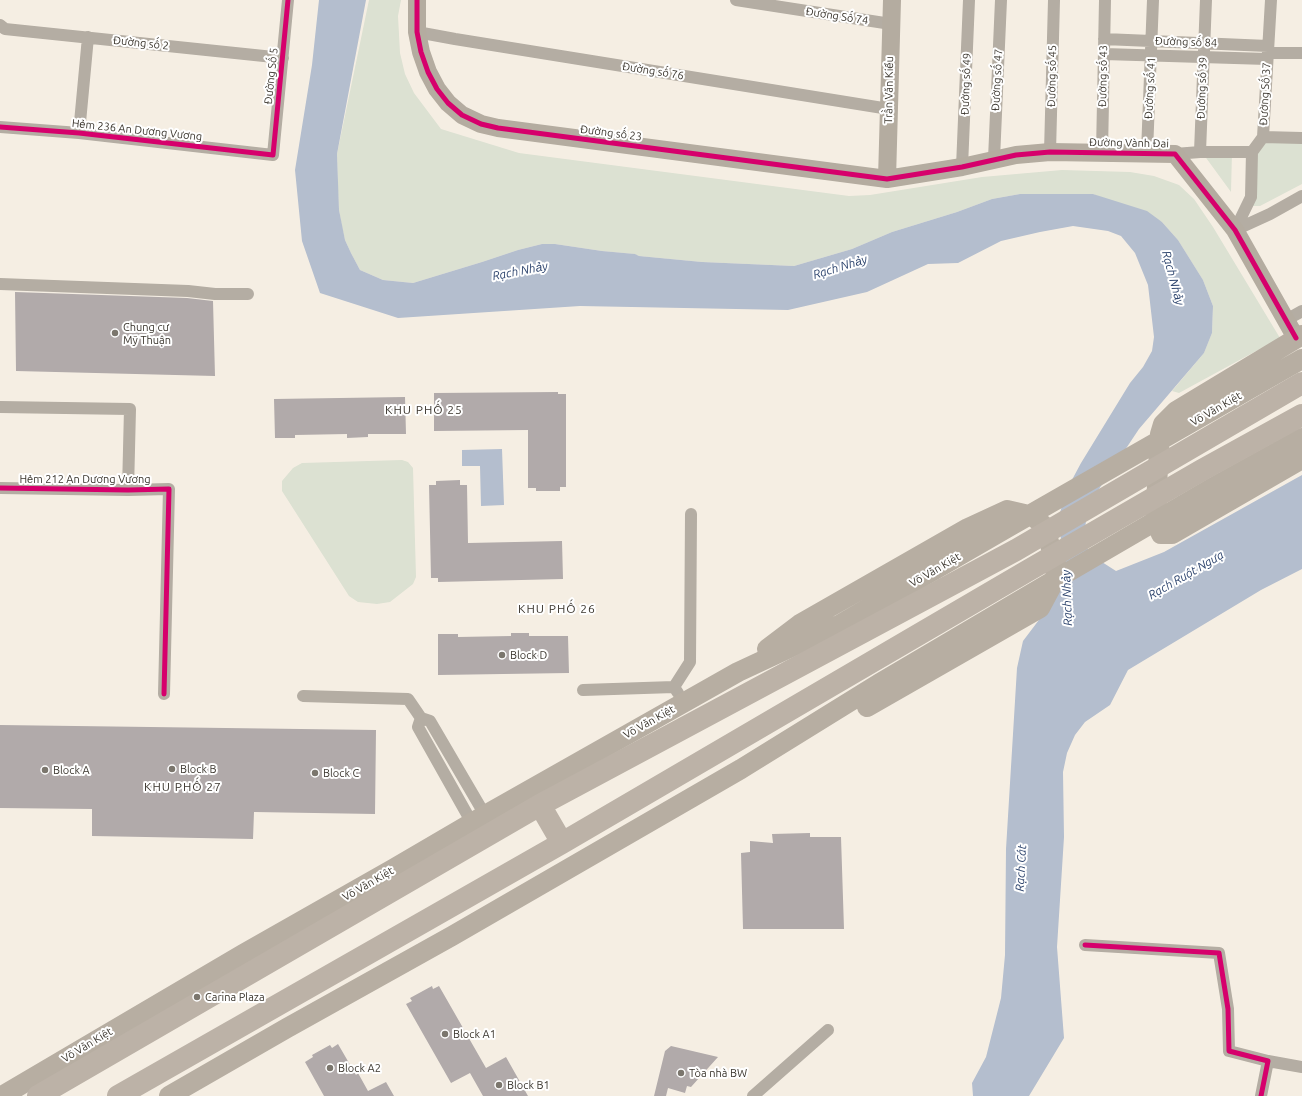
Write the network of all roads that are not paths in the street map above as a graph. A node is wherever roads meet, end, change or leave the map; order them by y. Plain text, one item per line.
1 (288, 0) edge
2 (417, 0) edge
3 (736, 0) edge
4 (892, 0) edge
5 (969, 0) edge
6 (1001, 0) edge
7 (1054, 0) edge
8 (1105, 0) edge
9 (1153, 0) edge
10 (1206, 0) edge
11 (1271, 0) edge
12 (891, 24) junction
13 (0, 25) edge
14 (417, 32) junction
15 (88, 37) junction
16 (1104, 39) junction
17 (1152, 41) junction
18 (1204, 43) junction
19 (1268, 53) junction
20 (1302, 53) edge
21 (1104, 54) junction
22 (1152, 55) junction
23 (1204, 57) junction
24 (282, 58) junction
25 (889, 110) junction
26 (0, 128) edge
27 (79, 133) junction
28 (1263, 137) junction
29 (1302, 138) edge
30 (1050, 152) junction
31 (1102, 152) junction
32 (1147, 152) junction
33 (1200, 152) junction
34 (1252, 152) junction
35 (273, 154) joint
36 (1175, 154) junction
37 (994, 159) junction
38 (962, 167) junction
39 (887, 179) junction
40 (1302, 196) edge
41 (1235, 230) junction
42 (0, 284) edge
43 (248, 294) dead end
44 (1302, 311) edge
45 (1286, 320) junction
46 (1299, 337) edge
47 (1302, 359) edge
48 (1302, 383) edge
49 (0, 407) edge
50 (1302, 415) edge
51 (1302, 438) edge
52 (1302, 459) edge
53 (1207, 479) junction
54 (0, 488) edge
55 (128, 490) junction
56 (691, 514) dead end
57 (738, 672) junction
58 (584, 690) dead end
59 (164, 694) dead end
60 (679, 695) junction
61 (303, 696) dead end
62 (420, 718) junction
63 (741, 768) junction
64 (471, 790) junction
65 (458, 797) junction
66 (540, 805) junction
67 (479, 819) junction
68 (562, 843) junction
69 (1085, 945) dead end
70 (828, 1030) dead end
71 (1268, 1061) junction
72 (1302, 1067) edge
73 (2, 1096) edge
74 (38, 1096) edge
75 (118, 1096) edge
76 (169, 1096) edge
77 (752, 1096) edge
78 (1261, 1096) edge

1 - 24 street, Đường Số 5
2 - 14 street, Đường số 23
3 - 12 street, Đường Số 74
4 - 12 street, Trần Văn Kiểu
5 - 38 street, Đường số 49
6 - 37 street, Đường số 47
7 - 30 street, Đường số 45
8 - 16 street, Đường số 43
9 - 17 street, Đường số 41
10 - 18 street, Đường số 39
11 - 19 street, Đường Số 37
12 - 25 street, Trần Văn Kiểu
13 - 15 street, Đường số 2
14 - 25 street, Đường số 76
14 - 39 street, Đường số 23
15 - 24 street, Đường số 2
15 - 27 street
16 - 17 street, Đường số 84
16 - 21 street, Đường số 43
17 - 18 street, Đường số 84
17 - 22 street, Đường số 41
18 - 19 street, Đường số 84
18 - 23 street, Đường số 39
19 - 20 street, Đường số 84
19 - 23 street, Đường số 84
19 - 28 street, Đường Số 37
21 - 22 street, Đường số 84
21 - 31 street, Đường số 43
22 - 23 street, Đường số 84
22 - 32 street, Đường số 41
23 - 33 street, Đường số 39
24 - 35 street, Đường Số 5
25 - 39 street, Trần Văn Kiểu
26 - 27 street, Hẻm 236 An Dương Vương
27 - 35 street, Hẻm 236 An Dương Vương
28 - 29 street
28 - 34 street, Đường Số 37
30 - 31 street, Đường Vành Đai
30 - 37 street, Đường Vành Đai
31 - 32 street, Đường Vành Đai
32 - 36 street, Đường Vành Đai
33 - 34 street
33 - 36 street
34 - 41 street
36 - 41 street, Đường Vành Đai
37 - 38 street, Đường Vành Đai
38 - 39 street, Đường Vành Đai
40 - 41 street
41 - 45 street, Đường Vành Đai
42 - 43 street
44 - 45 street
45 - 46 street, Đường Vành Đai
46 - 52 main road
47 - 57 main road, Võ Văn Kiệt
48 - 66 highway, Võ Văn Kiệt
49 - 55 street
50 - 53 highway
51 - 53 main road
53 - 63 main road
53 - 68 highway
54 - 55 street, Hẻm 212 An Dương Vương
55 - 59 street, Hẻm 212 An Dương Vương
56 - 60 street
57 - 60 main road, Võ Văn Kiệt
57 - 63 main road
58 - 60 street
60 - 67 main road, Võ Văn Kiệt
61 - 62 street
62 - 64 street
62 - 65 street
63 - 76 main road
64 - 65 street
64 - 67 street
65 - 67 street
66 - 68 highway
66 - 74 highway, Võ Văn Kiệt
67 - 73 main road, Võ Văn Kiệt
68 - 75 highway
69 - 71 street
70 - 77 street
71 - 72 street
71 - 78 street

